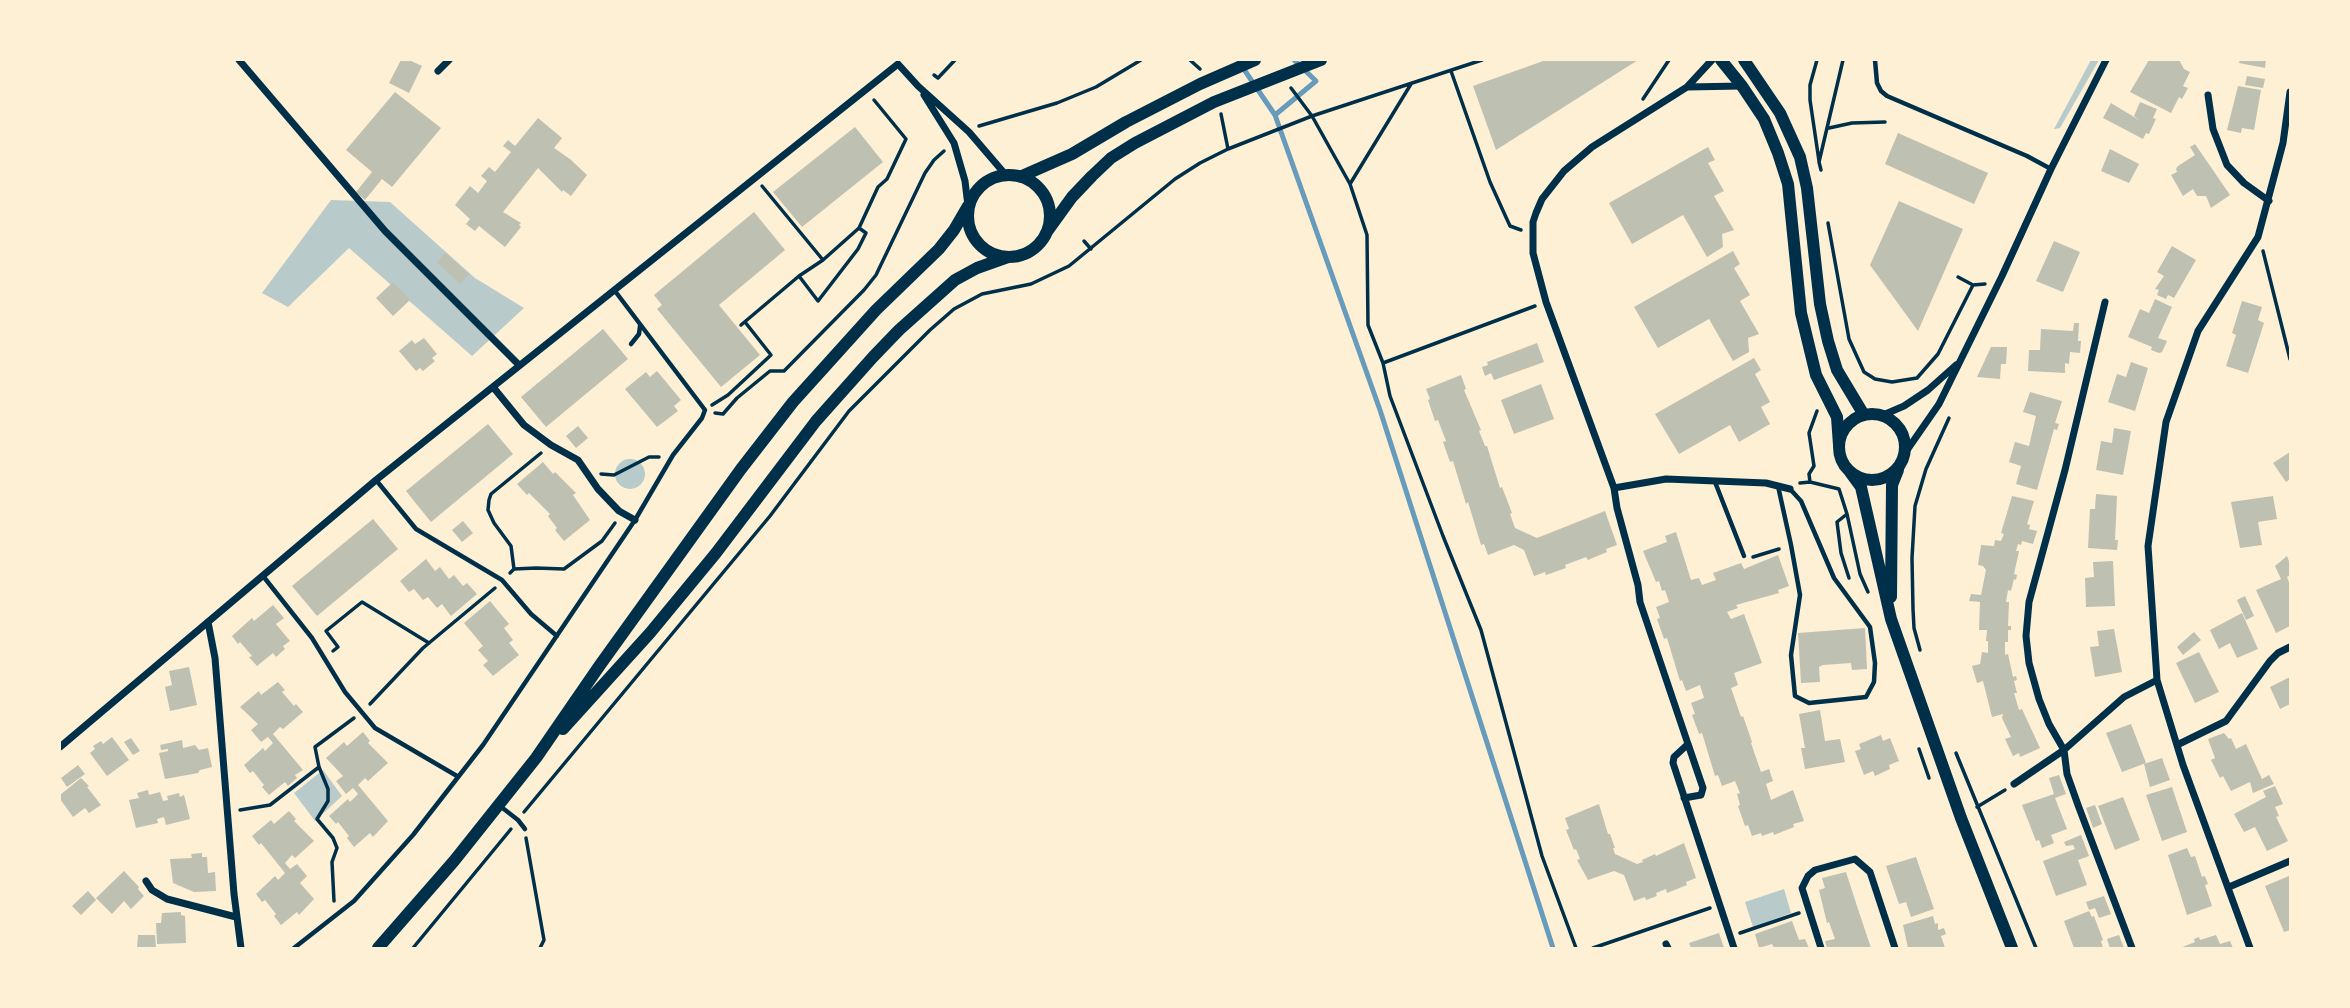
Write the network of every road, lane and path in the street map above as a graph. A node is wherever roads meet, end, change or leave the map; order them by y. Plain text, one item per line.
1 (239, 60) edge
2 (449, 60) edge
3 (955, 60) edge
4 (1141, 60) edge
5 (1255, 60) edge
6 (1321, 60) edge
7 (1482, 60) edge
8 (1669, 60) edge
9 (1712, 60) edge
10 (1721, 60) edge
11 (1744, 60) edge
12 (1817, 60) edge
13 (1843, 60) edge
14 (1875, 60) edge
15 (2106, 60) edge
16 (901, 62) edge
17 (1451, 70) junction
18 (438, 71) dead end
19 (934, 75) dead end
20 (1412, 82) junction
21 (918, 86) junction
22 (1742, 86) junction
23 (1688, 87) junction
24 (1293, 90) dead end
25 (2291, 92) edge
26 (2208, 95) dead end
27 (871, 96) dead end
28 (1312, 116) junction
29 (1638, 119) junction
30 (1885, 122) dead end
31 (1829, 128) junction
32 (974, 129) dead end
33 (2287, 144) edge
34 (944, 150) dead end
35 (1819, 162) junction
36 (2050, 169) junction
37 (1005, 174) junction
38 (1022, 176) junction
39 (756, 179) junction
40 (1822, 179) dead end
41 (1350, 184) junction
42 (2269, 201) junction
43 (968, 206) junction
44 (1827, 216) dead end
45 (859, 228) junction
46 (1046, 233) junction
47 (1533, 233) junction
48 (1084, 241) dead end
49 (2255, 242) junction
50 (1091, 249) junction
51 (1008, 257) junction
52 (823, 260) junction
53 (799, 276) junction
54 (1958, 277) dead end
55 (1985, 284) dead end
56 (1973, 285) junction
57 (615, 292) junction
58 (1546, 302) junction
59 (2105, 302) dead end
60 (640, 325) junction
61 (631, 344) dead end
62 (2291, 359) edge
63 (1959, 362) junction
64 (1383, 363) junction
65 (519, 365) junction
66 (493, 387) junction
67 (1819, 407) dead end
68 (705, 410) junction
69 (1864, 415) junction
70 (1883, 415) junction
71 (1949, 418) dead end
72 (551, 445) junction
73 (1839, 445) junction
74 (1905, 453) junction
75 (669, 461) junction
76 (1899, 466) junction
77 (1850, 472) junction
78 (614, 475) dead end
79 (376, 480) junction
80 (1715, 481) junction
81 (1810, 482) junction
82 (1778, 486) junction
83 (1614, 488) junction
84 (1790, 489) junction
85 (619, 511) junction
86 (1847, 513) dead end
87 (635, 520) junction
88 (1771, 552) dead end
89 (1744, 556) dead end
90 (1753, 557) dead end
91 (514, 569) junction
92 (262, 576) junction
93 (502, 580) junction
94 (1891, 619) junction
95 (208, 622) junction
96 (557, 636) junction
97 (330, 637) dead end
98 (429, 643) junction
99 (2291, 646) edge
100 (1920, 651) dead end
101 (2157, 680) junction
102 (361, 712) junction
103 (1688, 744) junction
104 (2177, 746) junction
105 (60, 747) edge
106 (1954, 747) dead end
107 (2064, 750) junction
108 (537, 758) junction
109 (319, 767) junction
110 (457, 776) junction
111 (2014, 784) joint
112 (1684, 799) junction
113 (500, 805) junction
114 (1977, 807) junction
115 (227, 812) junction
116 (518, 820) junction
117 (525, 829) joint
118 (2291, 861) edge
119 (146, 881) dead end
120 (2229, 887) junction
121 (1720, 905) junction
122 (1807, 910) junction
123 (236, 917) junction
124 (335, 918) junction
125 (1730, 936) junction
126 (242, 948) edge
127 (294, 948) edge
128 (378, 948) edge
129 (413, 948) edge
130 (540, 948) edge
131 (1576, 948) edge
132 (1593, 948) edge
133 (1734, 948) edge
134 (1821, 948) edge
135 (1895, 948) edge
136 (2012, 948) edge
137 (2036, 948) edge
138 (2132, 948) edge
139 (2250, 948) edge

1 - 65 street
2 - 18 street
3 - 19 path
4 - 32 path
5 - 38 main road
6 - 46 main road
7 - 17 path
8 - 29 path
9 - 23 street
10 - 22 main road
11 - 69 main road
12 - 35 path
13 - 31 path
14 - 36 lane
15 - 36 street
16 - 21 street
16 - 39 street
17 - 20 path
17 - 47 path
20 - 28 path
20 - 41 path
21 - 37 street
21 - 43 street
22 - 23 street
22 - 73 main road
23 - 29 street
24 - 28 path
25 - 33 street
26 - 42 street
27 - 45 path
28 - 41 path
28 - 50 path
29 - 47 street
30 - 31 path
31 - 35 path
33 - 42 street
34 - 68 path
35 - 40 path
36 - 63 street
37 - 38 main road
37 - 43 main road
38 - 46 main road
39 - 52 path
39 - 57 street
41 - 64 path
42 - 49 street
43 - 51 main road
43 - 108 main road
44 - 56 path
45 - 52 path
45 - 53 path
46 - 51 main road
47 - 58 street
48 - 50 path
49 - 62 path
49 - 101 street
50 - 116 path
51 - 108 main road
52 - 53 path
53 - 68 path
54 - 56 path
55 - 56 path
57 - 60 lane
57 - 65 street
58 - 64 path
58 - 83 street
59 - 107 street
60 - 61 lane
60 - 68 lane
63 - 70 street
63 - 74 street
64 - 131 path
65 - 66 street
66 - 72 street
66 - 79 street
67 - 81 path
68 - 75 lane
69 - 70 main road
69 - 73 main road
70 - 74 main road
71 - 100 path
72 - 85 street
72 - 91 path
73 - 77 main road
74 - 76 main road
75 - 78 path
75 - 87 lane
76 - 77 main road
76 - 94 main road
77 - 94 main road
79 - 92 street
79 - 93 lane
80 - 82 street
80 - 83 street
80 - 89 lane
81 - 84 path
81 - 86 path
82 - 84 street
82 - 84 lane
83 - 103 street
85 - 87 street
85 - 91 path
87 - 96 lane
88 - 90 path
91 - 93 path
92 - 95 street
92 - 102 lane
93 - 96 lane
93 - 98 path
94 - 136 main road
95 - 105 street
95 - 115 street
96 - 110 lane
97 - 98 path
98 - 102 path
99 - 104 street
101 - 104 street
101 - 107 street
102 - 109 path
102 - 110 lane
103 - 112 street
103 - 112 street
104 - 120 street
106 - 114 path
107 - 111 street
107 - 138 street
108 - 113 main road
109 - 115 path
109 - 124 path
110 - 124 lane
111 - 114 path
112 - 121 street
113 - 116 lane
113 - 128 main road
114 - 137 path
115 - 123 street
116 - 117 lane
116 - 129 path
117 - 130 path
118 - 120 street
119 - 123 street
120 - 139 street
121 - 125 street
121 - 132 path
122 - 125 path
122 - 134 street
122 - 135 street
123 - 126 street
124 - 127 lane
125 - 133 street

